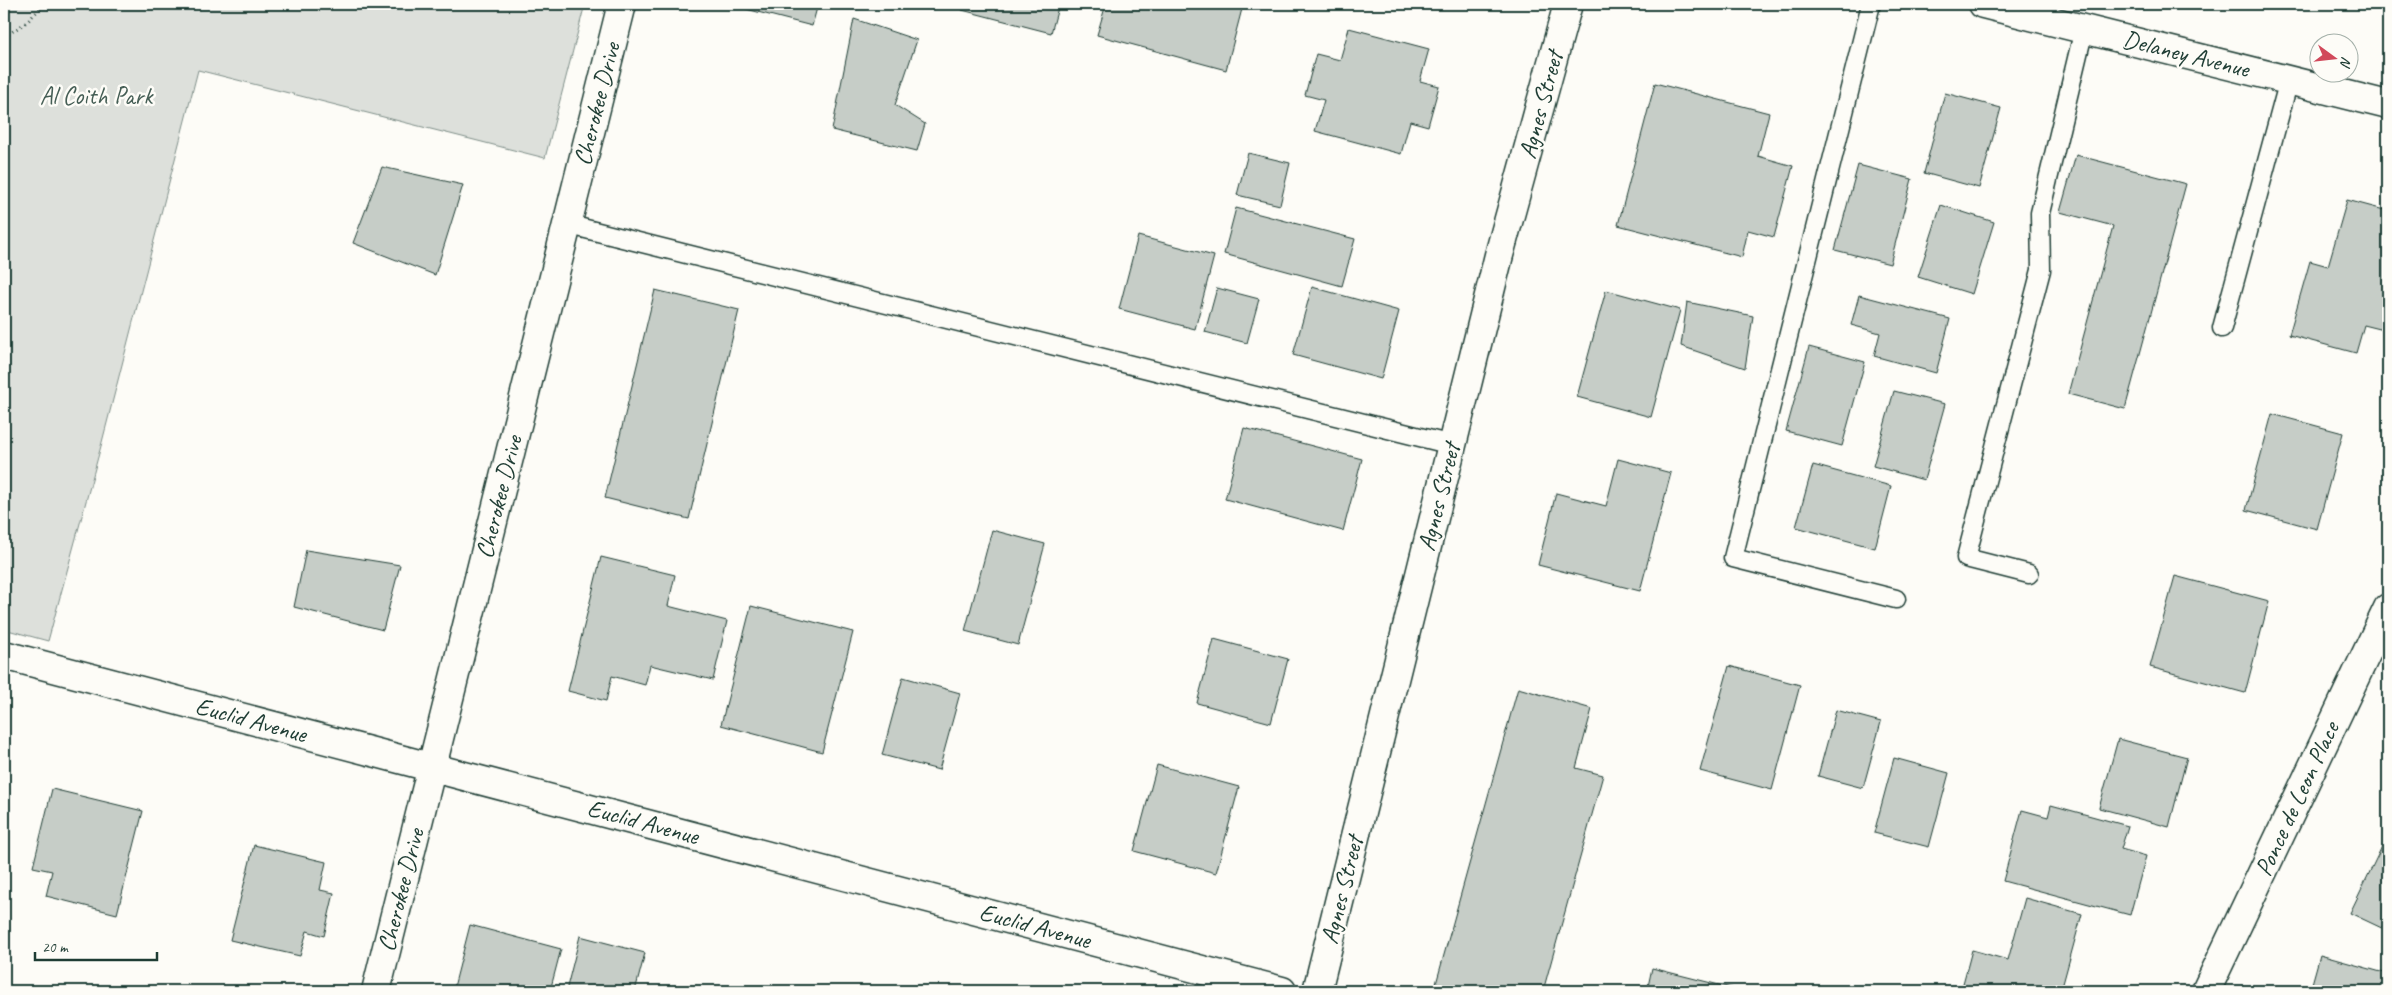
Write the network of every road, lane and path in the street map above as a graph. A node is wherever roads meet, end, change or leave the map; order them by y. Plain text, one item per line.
1 (44, 4) edge
2 (622, 4) edge
3 (1568, 4) edge
4 (1871, 4) edge
5 (1983, 4) edge
6 (2084, 29) junction
7 (4, 37) edge
8 (2289, 80) junction
9 (2388, 105) edge
10 (566, 224) junction
11 (2222, 328) dead end
12 (1452, 445) junction
13 (2029, 574) dead end
14 (1896, 599) dead end
15 (2388, 608) edge
16 (4, 655) edge
17 (432, 766) junction
18 (376, 991) edge
19 (1282, 991) edge
20 (1317, 991) edge
21 (2206, 991) edge

1 - 7 path
2 - 10 street, Cherokee Drive
3 - 12 street, Agnes Street
4 - 14 lane
5 - 6 street, Delaney Avenue
6 - 8 street, Delaney Avenue
6 - 13 lane
8 - 9 street, Delaney Avenue
8 - 11 lane
10 - 12 lane
10 - 17 street, Cherokee Drive
12 - 20 street, Agnes Street
15 - 21 street, Ponce de Leon Place
16 - 17 street, Euclid Avenue
17 - 18 street, Cherokee Drive
17 - 19 street, Euclid Avenue

